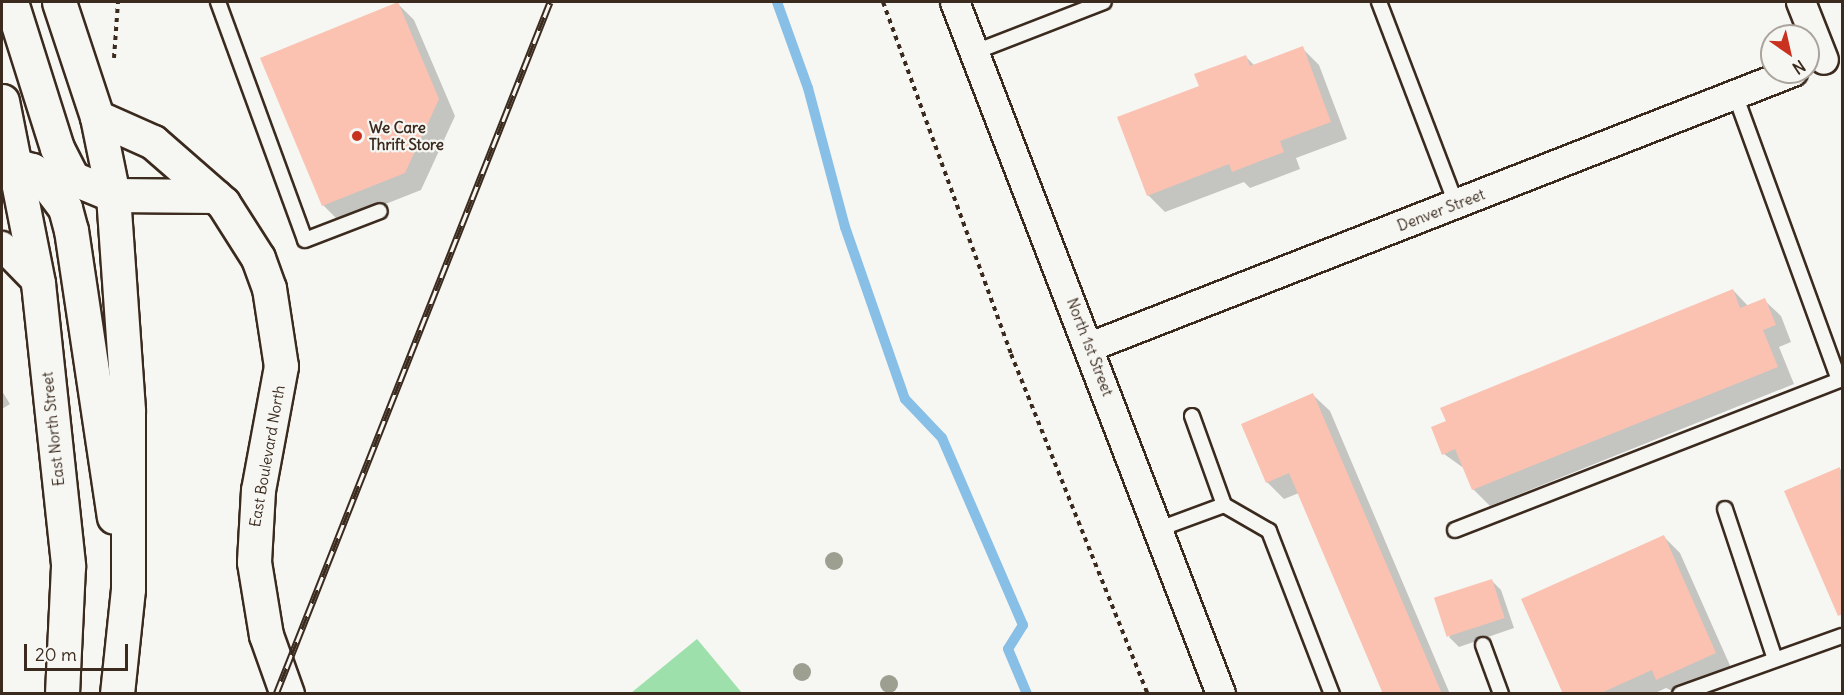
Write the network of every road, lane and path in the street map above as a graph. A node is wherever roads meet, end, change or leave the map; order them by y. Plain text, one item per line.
1 (11, 2) edge
2 (59, 2) edge
3 (118, 2) edge
4 (218, 2) edge
5 (883, 2) edge
6 (956, 2) edge
7 (1104, 2) edge
8 (1379, 2) edge
9 (1801, 2) edge
10 (975, 52) junction
11 (107, 60) dead end
12 (1825, 60) edge
13 (1762, 84) edge
14 (1735, 95) junction
15 (2, 101) edge
16 (97, 117) junction
17 (9, 169) edge
18 (113, 195) junction
19 (215, 196) junction
20 (1456, 204) junction
21 (380, 211) dead end
22 (2, 246) edge
23 (38, 283) junction
24 (1090, 347) junction
25 (1192, 416) dead end
26 (1224, 505) junction
27 (1725, 509) dead end
28 (1159, 529) junction
29 (1455, 530) dead end
30 (128, 589) junction
31 (1842, 636) edge
32 (1483, 645) dead end
33 (1775, 659) junction
34 (62, 693) edge
35 (117, 693) edge
36 (287, 693) edge
37 (1148, 693) edge
38 (1221, 693) edge
39 (1332, 693) edge
40 (1502, 693) edge
41 (1680, 693) edge

1 - 18 main road
2 - 16 main road
3 - 11 path
4 - 21 lane
5 - 37 path
6 - 10 street, North 1st Street
7 - 10 lane
8 - 20 lane
9 - 12 street
10 - 24 street, North 1st Street
13 - 14 street, Denver Street
14 - 20 street, Denver Street
14 - 29 lane
15 - 17 main road
16 - 18 main road
16 - 19 main road, East Boulevard North
17 - 23 main road, East North Street
17 - 30 main road
18 - 19 main road
18 - 30 main road
19 - 36 main road, East Boulevard North
20 - 24 street, Denver Street
22 - 23 street
23 - 34 main road, East North Street
24 - 28 street, North 1st Street
25 - 26 lane
26 - 28 lane
26 - 39 lane
27 - 33 lane
28 - 38 street, North 1st Street
30 - 35 main road
31 - 33 lane
32 - 40 lane
33 - 41 lane

